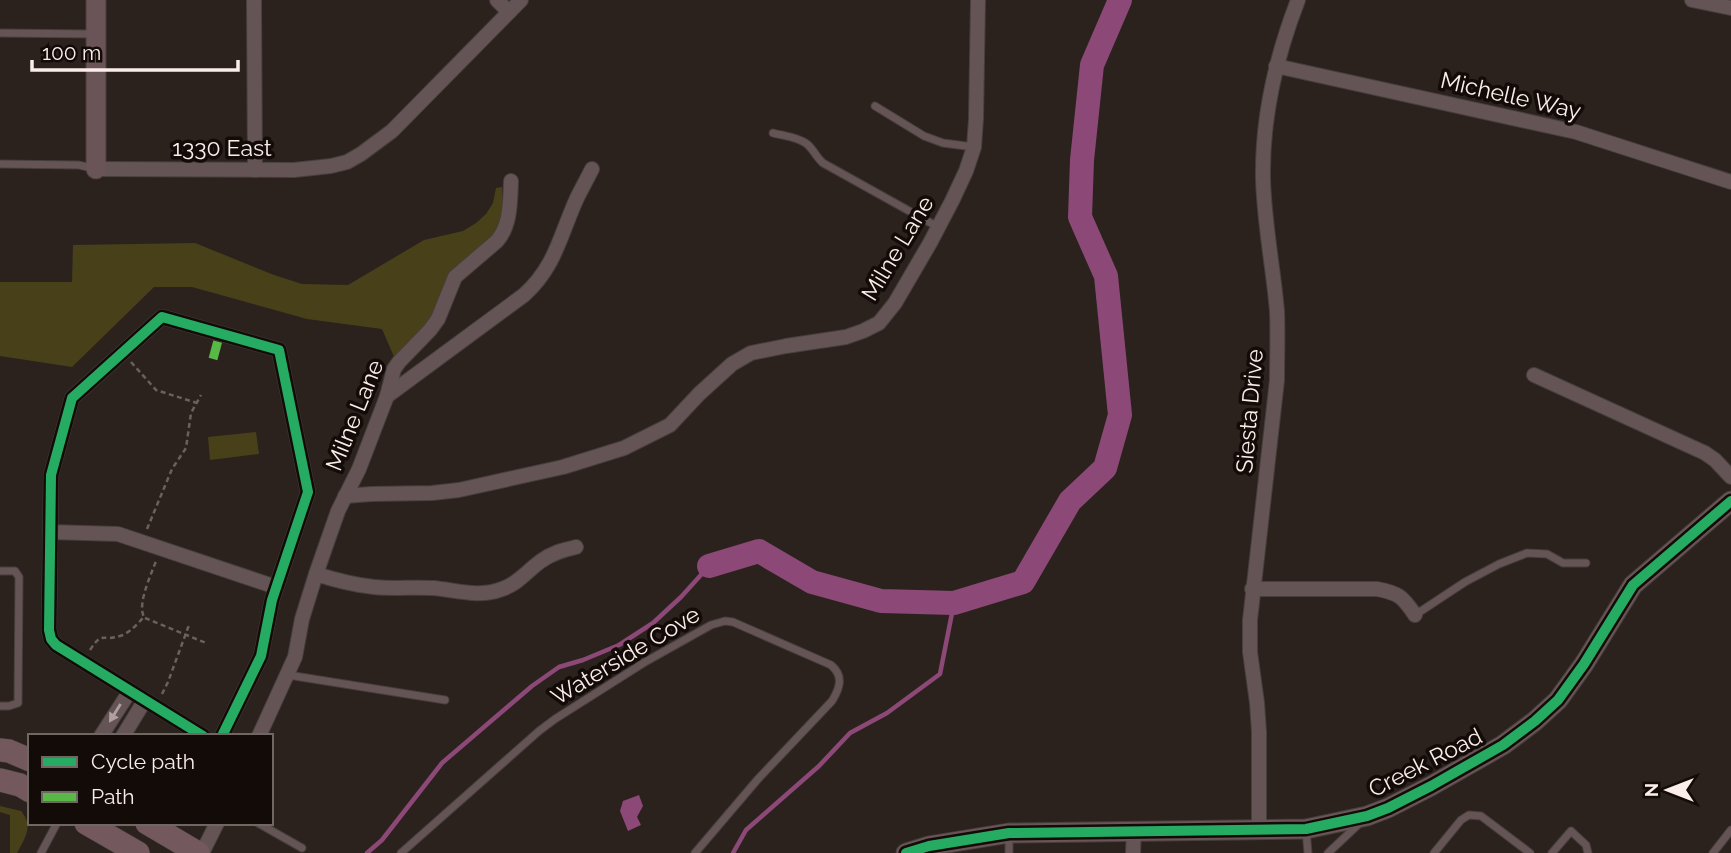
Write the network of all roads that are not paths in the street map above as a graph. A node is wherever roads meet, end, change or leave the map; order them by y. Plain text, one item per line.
1 (96, 0) edge
2 (254, 0) edge
3 (497, 0) edge
4 (520, 0) edge
5 (978, 0) edge
6 (1298, 0) edge
7 (1692, 0) edge
8 (1731, 8) edge
9 (509, 12) junction
10 (0, 33) edge
11 (96, 34) junction
12 (1276, 66) junction
13 (875, 106) dead end
14 (773, 133) dead end
15 (974, 147) junction
16 (0, 164) edge
17 (96, 169) junction
18 (592, 169) dead end
19 (254, 170) junction
20 (511, 181) dead end
21 (1731, 182) edge
22 (938, 228) junction
23 (1534, 375) dead end
24 (387, 396) junction
25 (1731, 477) edge
26 (345, 496) junction
27 (1731, 500) edge
28 (50, 532) junction
29 (576, 547) dead end
30 (1586, 563) dead end
31 (0, 571) edge
32 (316, 574) junction
33 (276, 587) junction
34 (1252, 589) junction
35 (1415, 615) joint
36 (288, 675) junction
37 (130, 691) junction
38 (445, 700) dead end
39 (150, 703) junction
40 (0, 706) edge
41 (102, 734) edge
42 (125, 734) edge
43 (200, 734) edge
44 (223, 734) edge
45 (260, 734) edge
46 (0, 780) edge
47 (28, 790) edge
48 (1367, 816) junction
49 (56, 825) edge
50 (89, 825) edge
51 (151, 825) edge
52 (216, 825) edge
53 (262, 825) edge
54 (1306, 829) junction
55 (1259, 830) junction
56 (1731, 830) edge
57 (1134, 831) junction
58 (1009, 833) junction
59 (302, 848) dead end
60 (41, 853) edge
61 (138, 853) edge
62 (200, 853) edge
63 (401, 853) edge
64 (695, 853) edge
65 (906, 853) edge
66 (1009, 853) edge
67 (1133, 853) edge
68 (1308, 853) edge
69 (1328, 853) edge
70 (1434, 853) edge
71 (1530, 853) edge
72 (1552, 853) edge
73 (1588, 853) edge
74 (1713, 853) edge

1 - 11 street
2 - 19 street
3 - 9 street
4 - 9 street
5 - 15 street, Milne Lane
6 - 12 street, Siesta Drive
7 - 8 street
9 - 19 street, 1330 East
10 - 11 lane
11 - 17 street
12 - 21 street, Michelle Way
12 - 34 street, Siesta Drive
13 - 15 lane
14 - 22 lane
15 - 22 street, Milne Lane
16 - 17 lane
17 - 19 street, 1330 East
18 - 24 street
20 - 24 street, Milne Lane
22 - 26 street, Milne Lane
23 - 25 street
24 - 26 street, Milne Lane
26 - 32 street, Milne Lane
27 - 48 street, Creek Road
28 - 33 street
28 - 33 street
28 - 37 street
29 - 32 street
30 - 35 lane
31 - 40 lane
32 - 36 street, Milne Lane
33 - 44 street
34 - 35 street
34 - 55 street, Siesta Drive
36 - 38 lane
36 - 45 street, Milne Lane
37 - 39 street
37 -> 41 street
39 - 42 street
39 - 43 street
46 - 47 main road
48 - 54 street, Creek Road
48 - 69 lane
49 - 60 lane
50 - 61 main road
51 - 62 main road
52 - 62 street
53 - 59 lane
54 - 55 street, Creek Road
54 - 68 lane
55 - 57 street, Creek Road
56 - 74 lane
57 - 58 street, Creek Road
57 - 67 street
58 - 65 street, Creek Road
58 - 66 lane
63 - 64 lane, Waterside Cove
70 - 71 lane
72 - 73 lane

